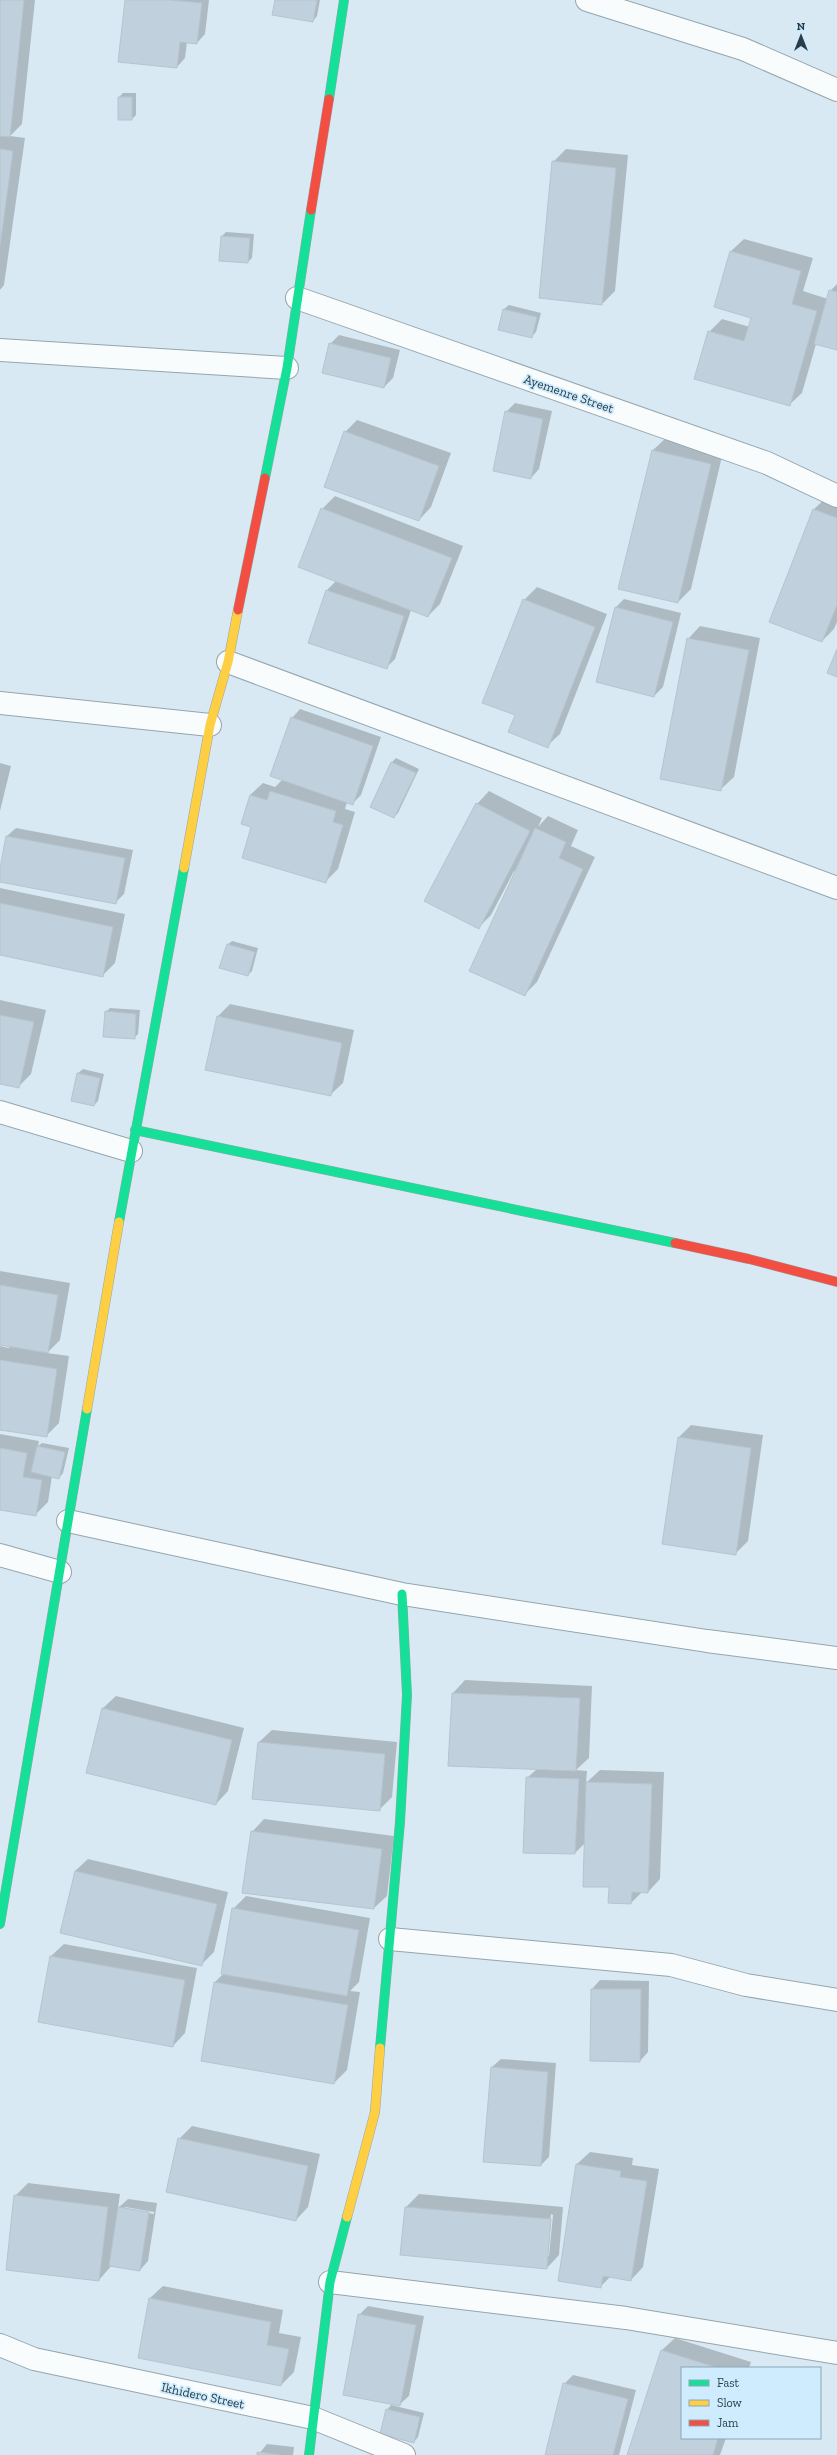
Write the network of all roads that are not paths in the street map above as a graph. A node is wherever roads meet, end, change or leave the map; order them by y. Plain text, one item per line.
1 (344, 0) edge
2 (588, 0) edge
3 (837, 90) edge
4 (297, 298) junction
5 (0, 350) edge
6 (287, 368) junction
7 (837, 496) edge
8 (228, 662) junction
9 (0, 703) edge
10 (210, 725) junction
11 (837, 888) edge
12 (0, 1112) edge
13 (135, 1130) junction
14 (131, 1151) junction
15 (837, 1282) edge
16 (68, 1521) junction
17 (0, 1555) edge
18 (60, 1572) junction
19 (402, 1594) junction
20 (837, 1658) edge
21 (0, 1924) edge
22 (390, 1939) junction
23 (837, 2000) edge
24 (330, 2282) junction
25 (0, 2345) edge
26 (837, 2352) edge
27 (313, 2418) junction
28 (309, 2455) edge
29 (404, 2455) edge

1 - 4 street
2 - 3 street
4 - 6 street
4 - 7 street, Ayemenre Street
5 - 6 street
6 - 8 street
8 - 10 street
8 - 11 street
9 - 10 street
10 - 13 street
12 - 14 street
13 - 14 street
13 - 15 street
14 - 16 street
16 - 18 street
16 - 19 street
17 - 18 street
18 - 21 street
19 - 20 street
19 - 22 street
22 - 23 street
22 - 24 street
24 - 26 street
24 - 27 street
25 - 27 street, Ikhidero Street
27 - 28 street
27 - 29 street, Ikhidero Street

